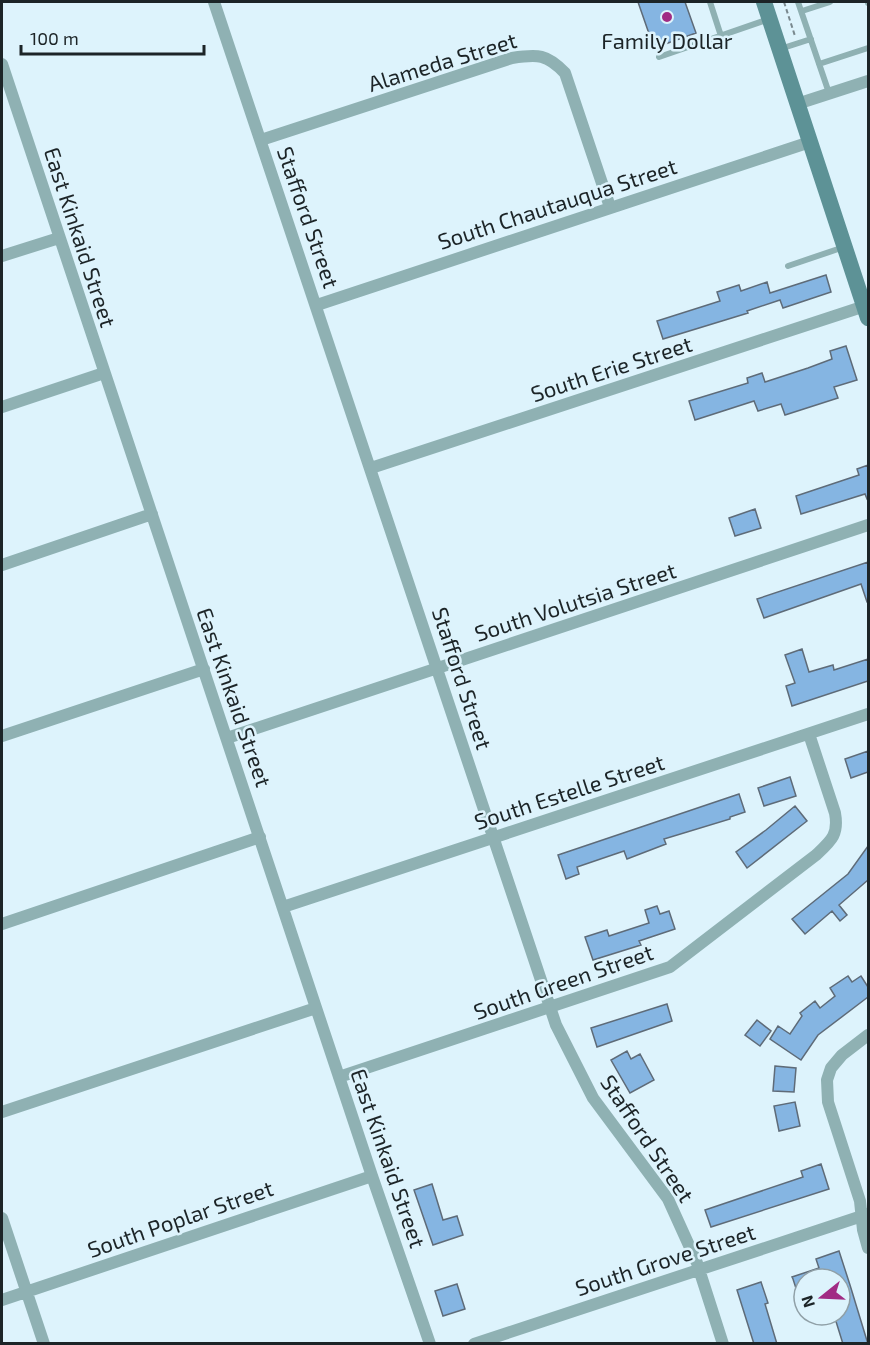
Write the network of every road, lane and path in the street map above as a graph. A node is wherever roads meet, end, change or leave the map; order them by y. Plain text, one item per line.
1 (214, 2) edge
2 (710, 2) edge
3 (764, 2) edge
4 (784, 2) edge
5 (798, 2) edge
6 (830, 2) edge
7 (802, 11) junction
8 (769, 19) junction
9 (721, 36) junction
10 (811, 39) junction
11 (797, 43) junction
12 (868, 48) edge
13 (779, 49) junction
14 (659, 57) dead end
15 (2, 64) edge
16 (819, 64) junction
17 (868, 81) edge
18 (829, 94) junction
19 (797, 104) junction
20 (261, 140) junction
21 (810, 142) junction
22 (610, 207) junction
23 (59, 238) junction
24 (845, 247) junction
25 (2, 256) edge
26 (788, 266) dead end
27 (317, 305) junction
28 (867, 312) edge
29 (104, 373) junction
30 (2, 407) edge
31 (371, 468) junction
32 (152, 514) junction
33 (868, 525) edge
34 (2, 564) edge
35 (204, 669) junction
36 (438, 669) junction
37 (868, 714) edge
38 (809, 734) junction
39 (2, 736) edge
40 (227, 738) junction
41 (260, 837) junction
42 (494, 838) junction
43 (283, 907) junction
44 (2, 924) edge
45 (316, 1008) junction
46 (550, 1008) junction
47 (868, 1035) edge
48 (339, 1077) junction
49 (2, 1112) edge
50 (372, 1176) junction
51 (865, 1216) edge
52 (2, 1218) edge
53 (868, 1248) edge
54 (699, 1270) junction
55 (26, 1292) junction
56 (2, 1300) edge
57 (44, 1344) edge
58 (430, 1344) edge
59 (474, 1344) edge
60 (723, 1344) edge

1 - 20 street, Stafford Street
2 - 9 lane
3 - 8 main road
4 - 11 path
5 - 7 lane
6 - 7 lane
7 - 10 lane
8 - 9 lane
8 - 13 main road
9 - 14 lane
10 - 11 lane
10 - 16 lane
11 - 13 lane
12 - 16 lane
13 - 19 main road
15 - 23 street, East Kinkaid Street
16 - 18 lane
17 - 18 street
18 - 19 street
19 - 21 main road
20 - 22 street, Alameda Street
20 - 27 street, Stafford Street
21 - 22 street, South Chautauqua Street
21 - 24 main road
22 - 27 street, South Chautauqua Street
23 - 25 street
23 - 29 street, East Kinkaid Street
24 - 26 lane
24 - 28 main road
27 - 31 street, Stafford Street
28 - 31 street, South Erie Street
29 - 30 street
29 - 32 street, East Kinkaid Street
31 - 36 street, Stafford Street
32 - 34 street
32 - 35 street, East Kinkaid Street
33 - 36 street, South Volutsia Street
35 - 39 street
35 - 40 street, East Kinkaid Street
36 - 40 street, South Volutsia Street
36 - 42 street, Stafford Street
37 - 38 street, South Estelle Street
38 - 42 street, South Estelle Street
38 - 46 street, South Green Street
40 - 41 street, East Kinkaid Street
41 - 43 street, East Kinkaid Street
41 - 44 street
42 - 43 street, South Estelle Street
42 - 46 street, Stafford Street
43 - 45 street, East Kinkaid Street
45 - 48 street, East Kinkaid Street
45 - 49 street
46 - 48 street, South Green Street
46 - 54 street, Stafford Street
47 - 51 street
48 - 50 street, East Kinkaid Street
50 - 55 street, South Poplar Street
50 - 58 street, East Kinkaid Street
51 - 53 street
51 - 54 street, South Grove Street
52 - 55 street
54 - 59 street, South Grove Street
54 - 60 street, Stafford Street
55 - 56 street, South Poplar Street
55 - 57 street

